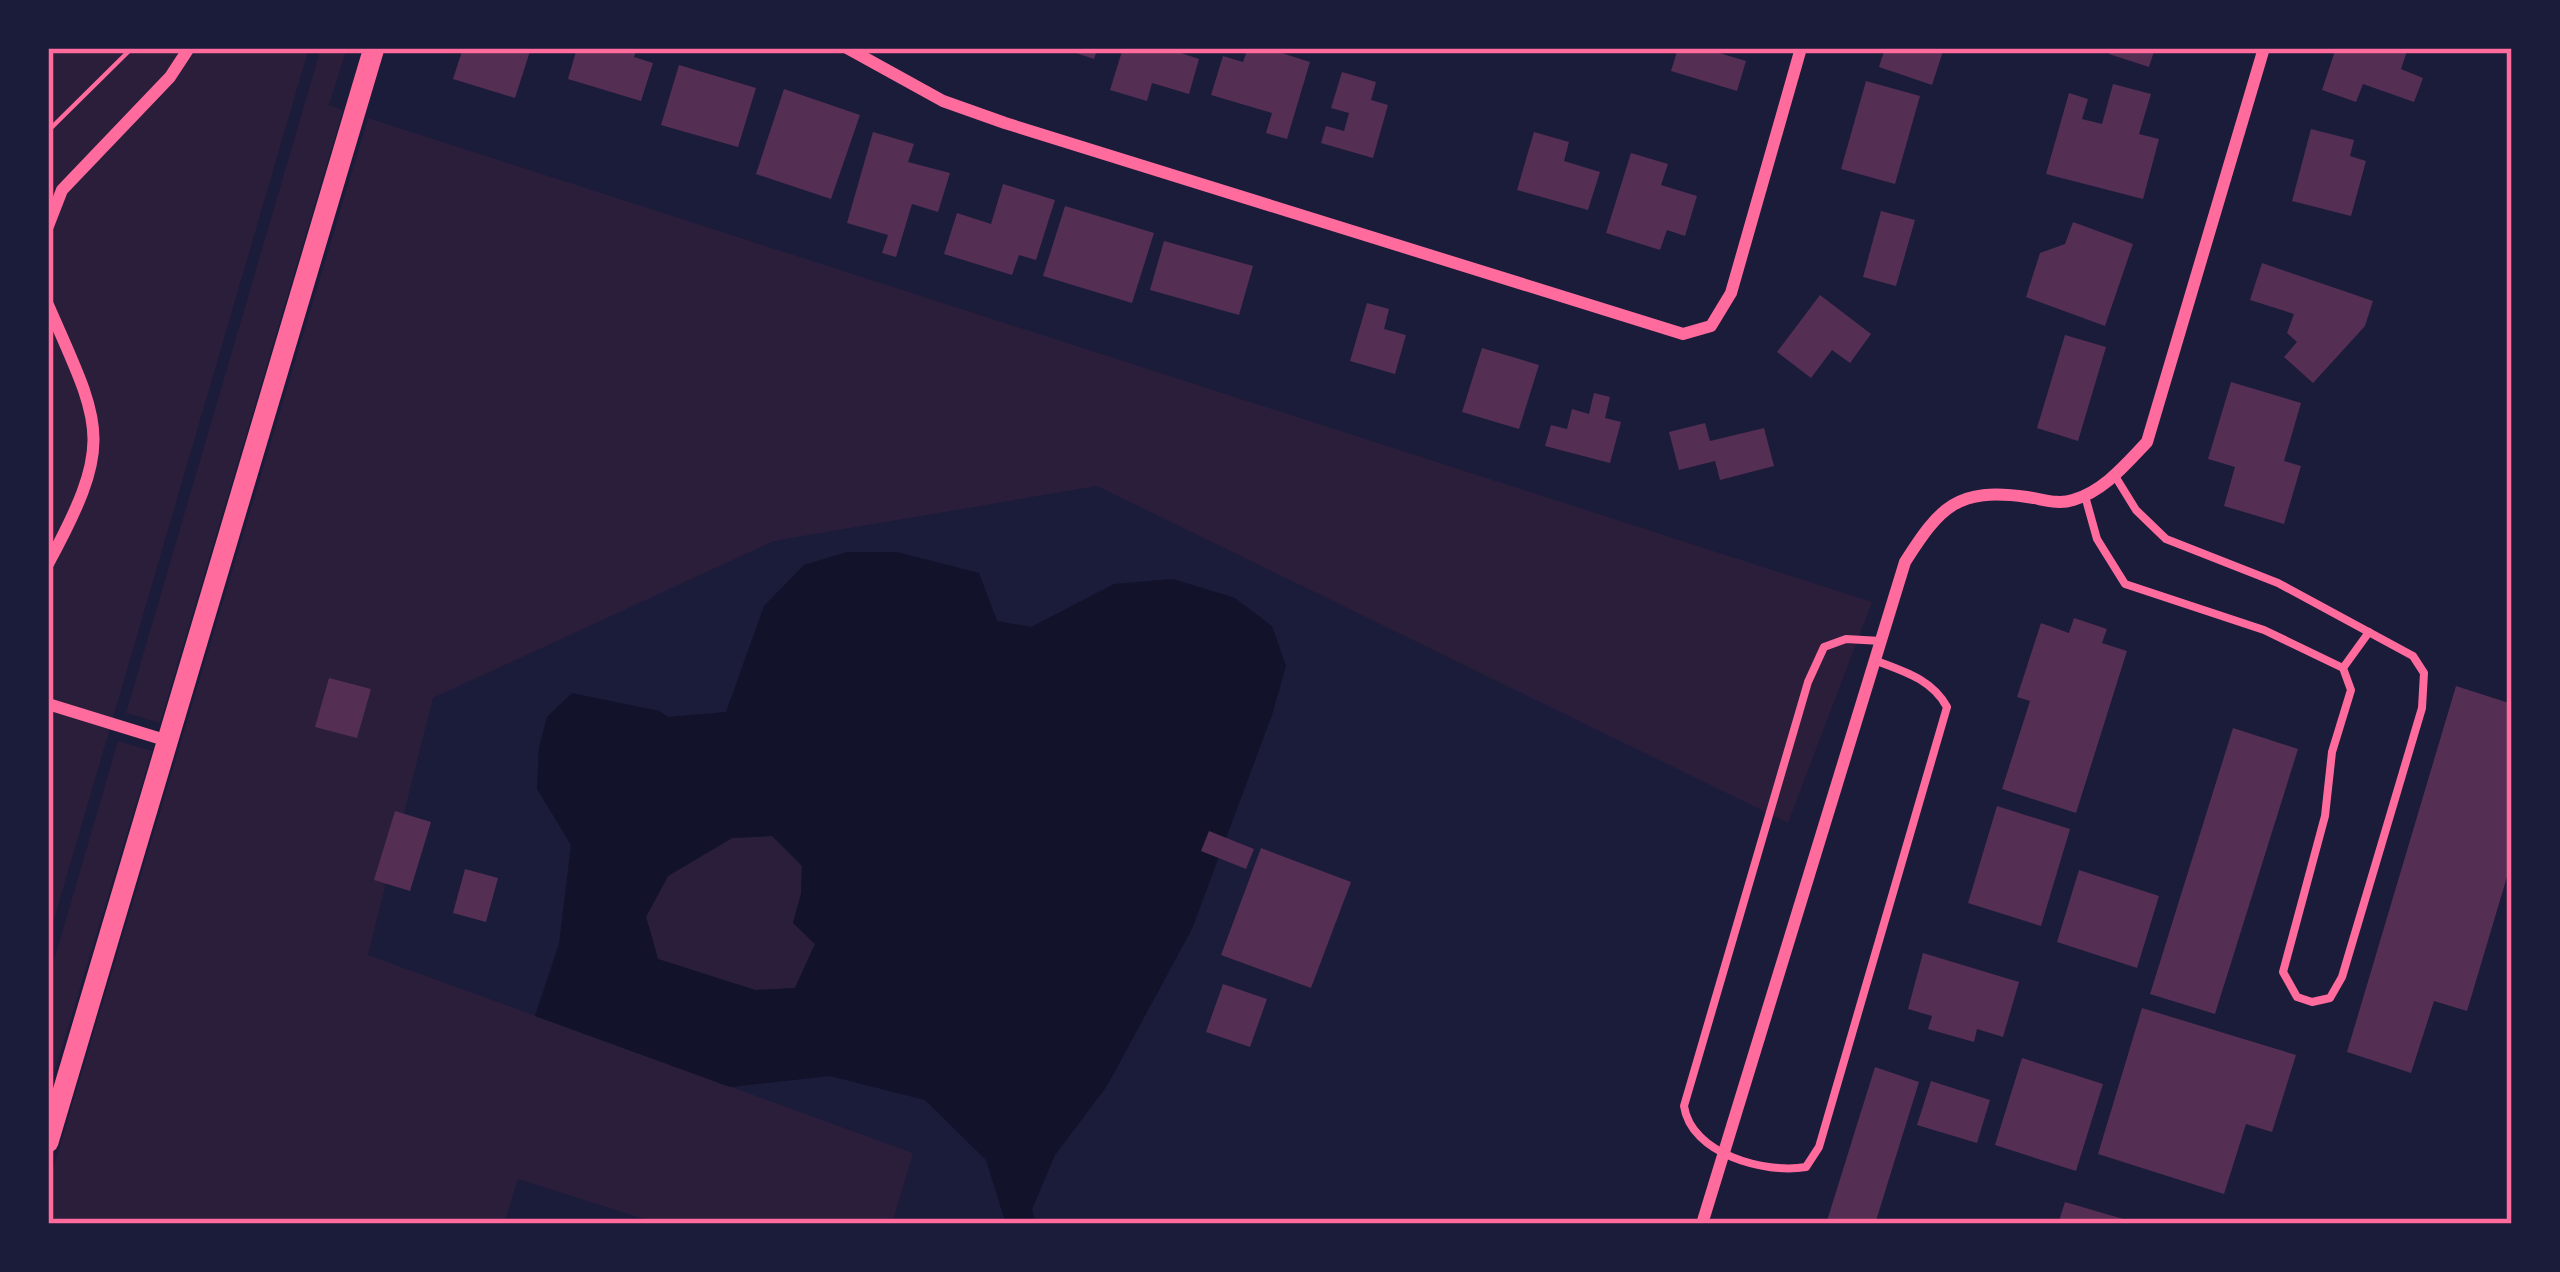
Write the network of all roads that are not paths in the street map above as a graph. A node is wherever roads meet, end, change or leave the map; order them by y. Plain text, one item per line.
1 (189, 48) edge
2 (374, 48) edge
3 (847, 48) edge
4 (1801, 48) edge
5 (2264, 48) edge
6 (48, 226) edge
7 (48, 304) edge
8 (2115, 476) junction
9 (2085, 496) junction
10 (48, 565) edge
11 (2368, 632) junction
12 (1880, 641) junction
13 (1874, 660) junction
14 (2342, 668) junction
15 (48, 704) edge
16 (168, 741) junction
17 (48, 1142) edge
18 (1723, 1151) junction
19 (1702, 1224) edge

1 - 6 street
2 - 16 main road
3 - 4 street
5 - 8 street
7 - 10 street
8 - 9 street
8 - 11 lane
9 - 12 street
9 - 14 lane
11 - 14 lane
11 - 14 lane
12 - 13 street
12 - 18 lane
13 - 18 street
13 - 18 lane
15 - 16 street
16 - 17 main road
18 - 19 street

